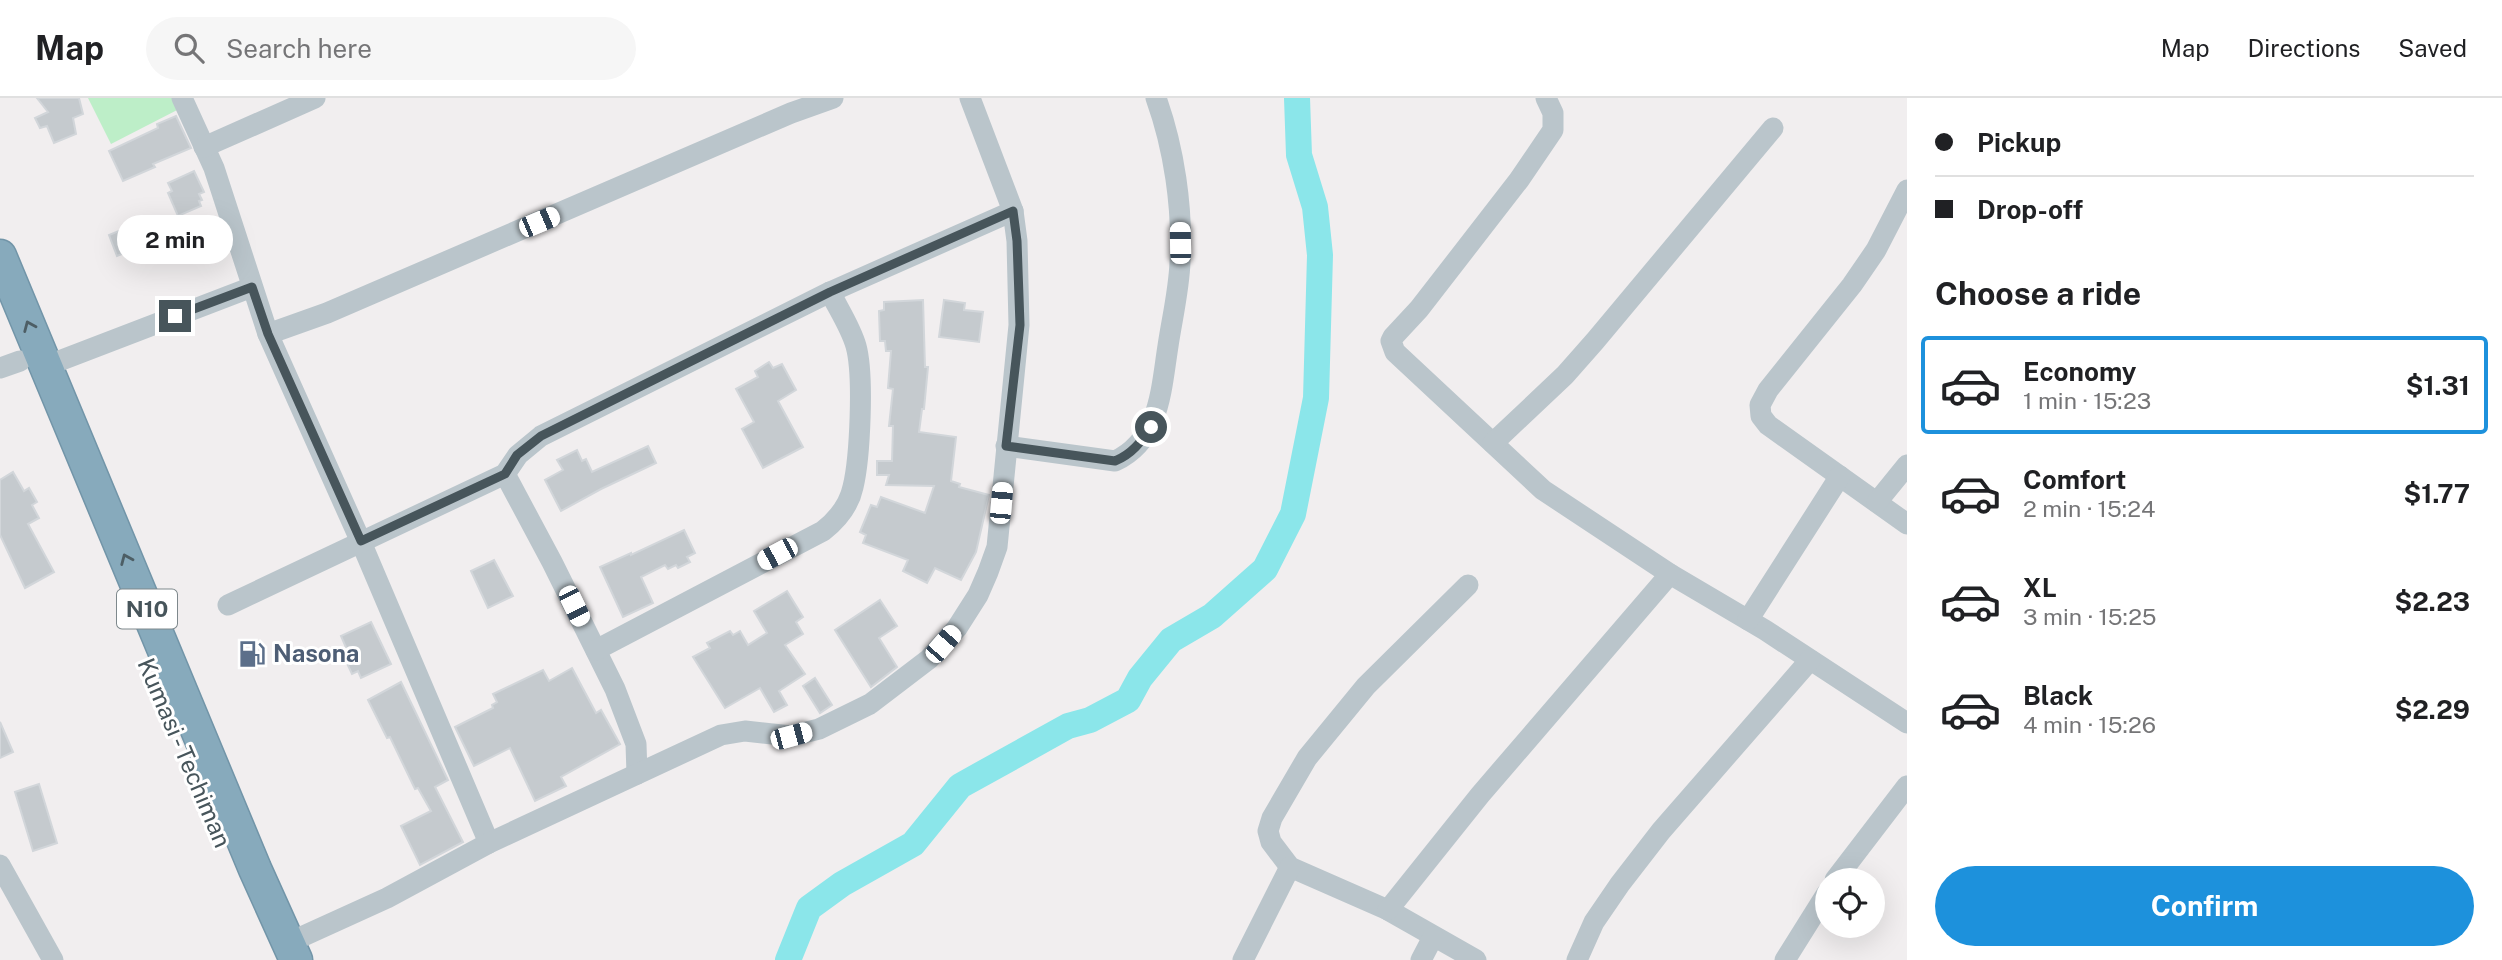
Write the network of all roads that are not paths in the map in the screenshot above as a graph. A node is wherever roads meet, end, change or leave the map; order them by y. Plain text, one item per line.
1 (182, 98) edge
2 (315, 98) edge
3 (833, 98) edge
4 (970, 98) edge
5 (1156, 98) edge
6 (1546, 98) edge
7 (787, 106) edge
8 (1773, 128) dead end
9 (204, 148) junction
10 (1907, 190) edge
11 (1013, 211) junction
12 (0, 256) edge
13 (252, 287) junction
14 (830, 292) junction
15 (0, 313) edge
16 (268, 334) junction
17 (22, 365) edge
18 (1493, 443) junction
19 (1006, 446) junction
20 (1907, 465) edge
21 (505, 474) junction
22 (1840, 476) junction
23 (1877, 502) junction
24 (1907, 524) edge
25 (361, 541) junction
26 (1670, 574) junction
27 (1468, 585) dead end
28 (228, 605) dead end
29 (1748, 620) junction
30 (596, 650) junction
31 (1810, 660) junction
32 (1907, 723) edge
33 (637, 774) junction
34 (1907, 786) edge
35 (489, 843) junction
36 (0, 865) edge
37 (1290, 867) junction
38 (1844, 868) edge
39 (1388, 910) junction
40 (1815, 912) edge
41 (1433, 937) junction
42 (286, 954) edge
43 (53, 960) edge
44 (1243, 960) edge
45 (1421, 960) edge
46 (1476, 960) edge
47 (1577, 960) edge
48 (1785, 960) edge

1 - 9 street
2 - 9 street
3 - 7 street
4 - 11 street
5 - 19 street
6 - 18 street
7 - 16 street
8 - 18 street
9 - 13 street
10 - 22 street
11 - 14 street
11 - 19 street
17 -> 12 highway, N10
13 - 16 street
13 - 17 street
14 - 21 street
14 - 30 street
15 - 17 highway, Kumasi - Techiman / N10
16 - 25 street
17 - 42 highway, Kumasi - Techiman / N10
18 - 26 street
19 - 33 street
20 - 23 street
21 - 25 street
21 - 30 street
22 - 23 street
22 - 29 street
23 - 24 street
25 - 28 street
25 - 35 street
26 - 29 street
26 - 39 street
27 - 37 street
29 - 31 street
30 - 33 street
31 - 32 street
31 - 47 street
33 - 35 street
34 - 38 street
35 - 42 street
36 - 43 street
37 - 39 street
37 - 44 street
39 - 41 street
40 - 48 street
41 - 45 street
41 - 46 street

